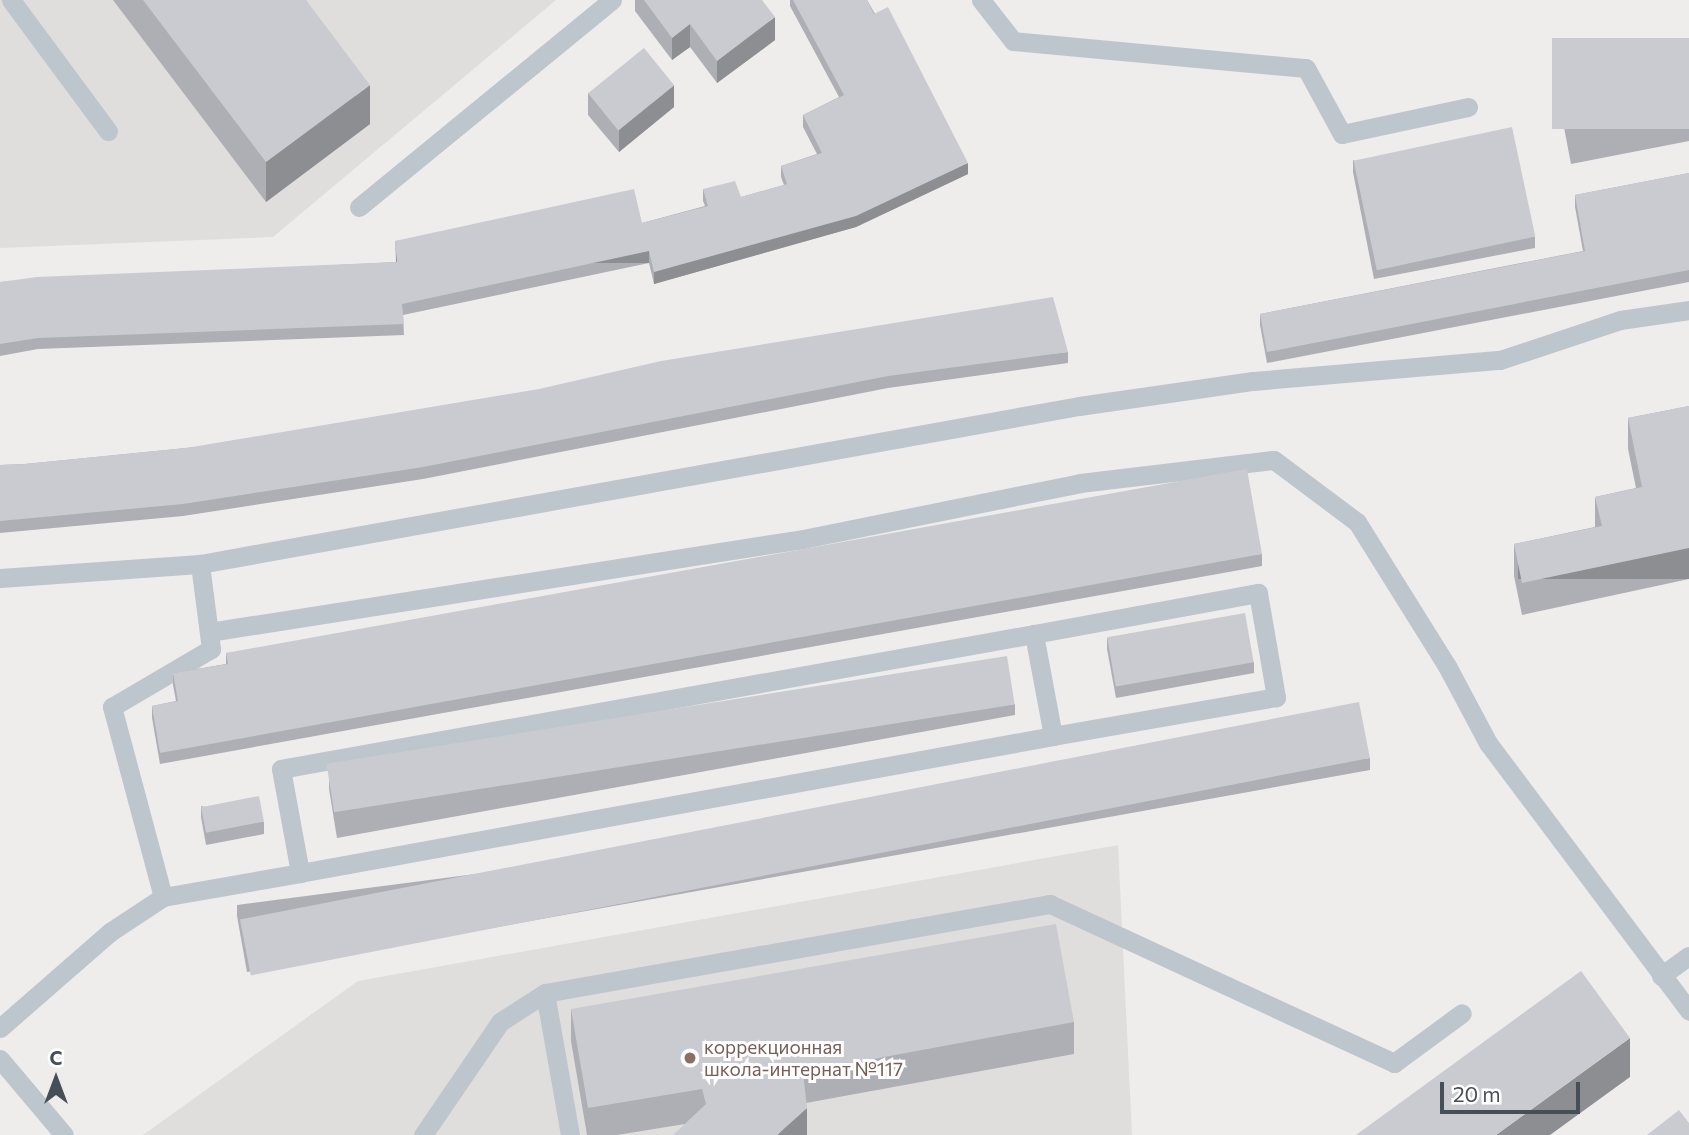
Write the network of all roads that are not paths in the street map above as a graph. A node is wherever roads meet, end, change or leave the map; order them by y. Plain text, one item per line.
1 (11, 0) edge
2 (612, 0) edge
3 (981, 0) edge
4 (1468, 107) dead end
5 (108, 131) dead end
6 (359, 207) dead end
7 (1689, 310) edge
8 (200, 564) junction
9 (0, 578) edge
10 (209, 632) junction
11 (1034, 634) junction
12 (1053, 736) junction
13 (300, 873) junction
14 (163, 897) junction
15 (1689, 957) edge
16 (1661, 976) junction
17 (545, 993) junction
18 (1689, 1012) edge
19 (1462, 1013) dead end
20 (0, 1028) edge
21 (0, 1059) edge
22 (64, 1135) edge
23 (423, 1135) edge
24 (570, 1135) edge

1 - 5 lane
2 - 6 lane
3 - 4 lane
7 - 8 lane
8 - 9 lane
8 - 10 lane
10 - 14 lane
10 - 16 lane
11 - 12 lane
11 - 12 lane
11 - 13 lane
12 - 13 lane
13 - 14 lane
14 - 20 lane
15 - 16 lane
16 - 18 lane
17 - 19 lane
17 - 23 lane
17 - 24 lane
21 - 22 lane

